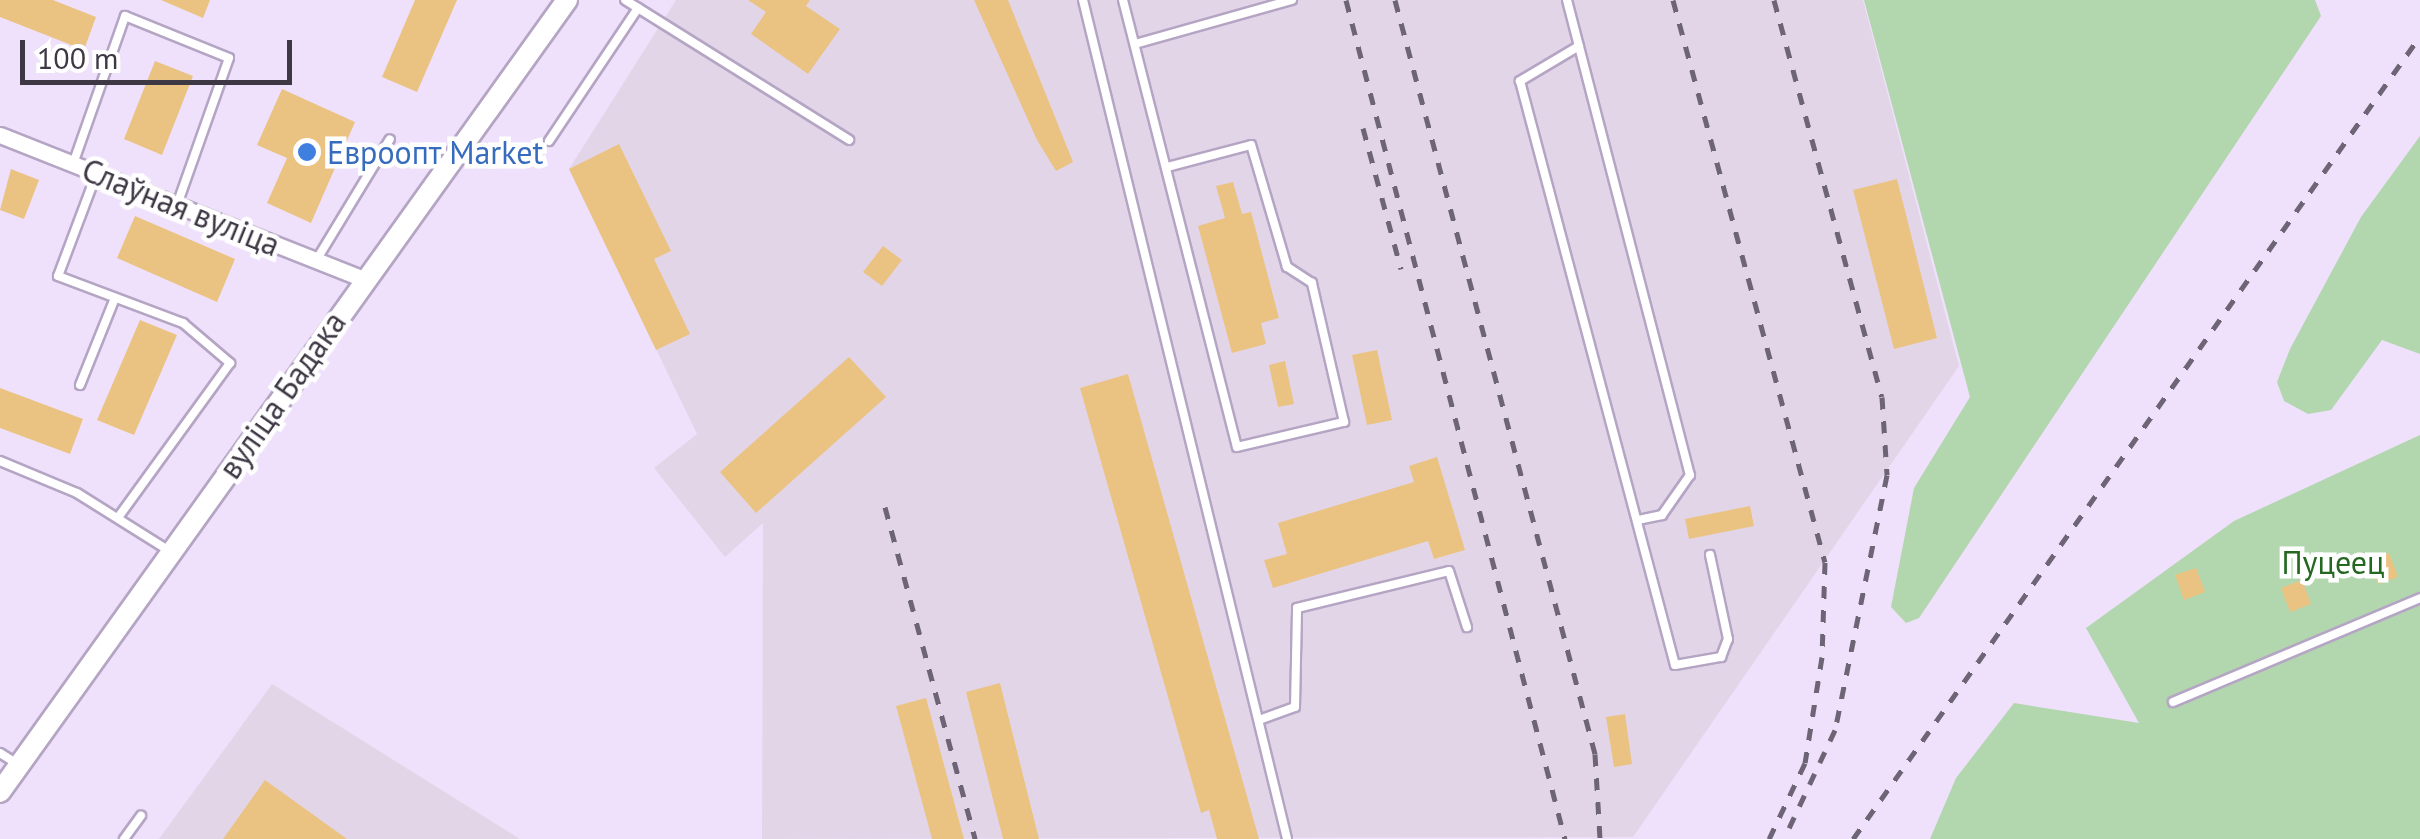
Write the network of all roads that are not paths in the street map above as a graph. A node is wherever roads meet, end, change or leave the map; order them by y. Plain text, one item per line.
1 (567, 0) edge
2 (626, 0) edge
3 (1083, 0) edge
4 (1124, 0) edge
5 (1292, 0) edge
6 (1566, 0) edge
7 (638, 8) junction
8 (1135, 44) junction
9 (1579, 46) junction
10 (0, 135) edge
11 (390, 140) dead end
12 (849, 140) dead end
13 (550, 141) dead end
14 (73, 164) junction
15 (1167, 167) junction
16 (96, 173) junction
17 (176, 205) junction
18 (317, 261) junction
19 (363, 279) junction
20 (115, 298) junction
21 (80, 384) dead end
22 (0, 461) edge
23 (118, 518) junction
24 (1638, 520) junction
25 (172, 552) junction
26 (1710, 556) dead end
27 (2420, 598) edge
28 (1467, 627) dead end
29 (2173, 702) dead end
30 (1260, 720) junction
31 (0, 753) edge
32 (20, 766) junction
33 (0, 792) edge
34 (141, 816) dead end
35 (124, 839) edge
36 (1287, 839) edge

1 - 19 main road, вуліца Бадака
2 - 7 lane
3 - 30 lane
4 - 8 lane
5 - 8 lane
6 - 9 lane
7 - 12 lane
7 - 13 lane
8 - 15 lane
9 - 24 lane
9 - 24 lane
10 - 14 street, Слаўная вуліца
11 - 18 lane
14 - 16 street, Слаўная вуліца
14 - 17 lane
15 - 15 lane
16 - 17 street, Слаўная вуліца
16 - 20 lane
17 - 18 street, Слаўная вуліца
18 - 19 street, Слаўная вуліца
19 - 25 main road, вуліца Бадака
20 - 21 lane
20 - 23 lane
22 - 23 lane
23 - 25 lane
24 - 26 lane
25 - 32 main road, вуліца Бадака
27 - 29 lane
28 - 30 lane
30 - 36 lane
31 - 32 lane
32 - 33 main road, вуліца Бадака
34 - 35 lane

